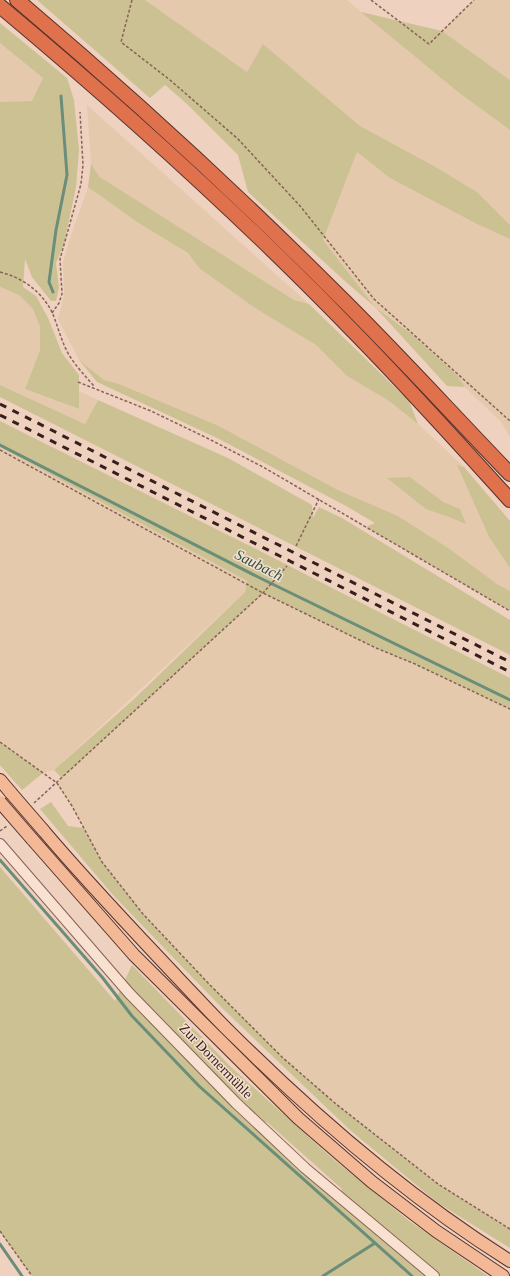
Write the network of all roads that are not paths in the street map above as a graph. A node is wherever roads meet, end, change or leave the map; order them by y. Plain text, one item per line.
1 (17, 0) edge
2 (0, 6) edge
3 (510, 474) edge
4 (510, 500) edge
5 (0, 780) edge
6 (0, 802) edge
7 (0, 844) edge
8 (510, 1261) edge
9 (434, 1276) edge
10 (504, 1276) edge

1 - 3 highway
2 - 4 highway
5 - 8 main road, bridge
6 - 10 main road, bridge
7 - 9 street, Zur Dornermühle

